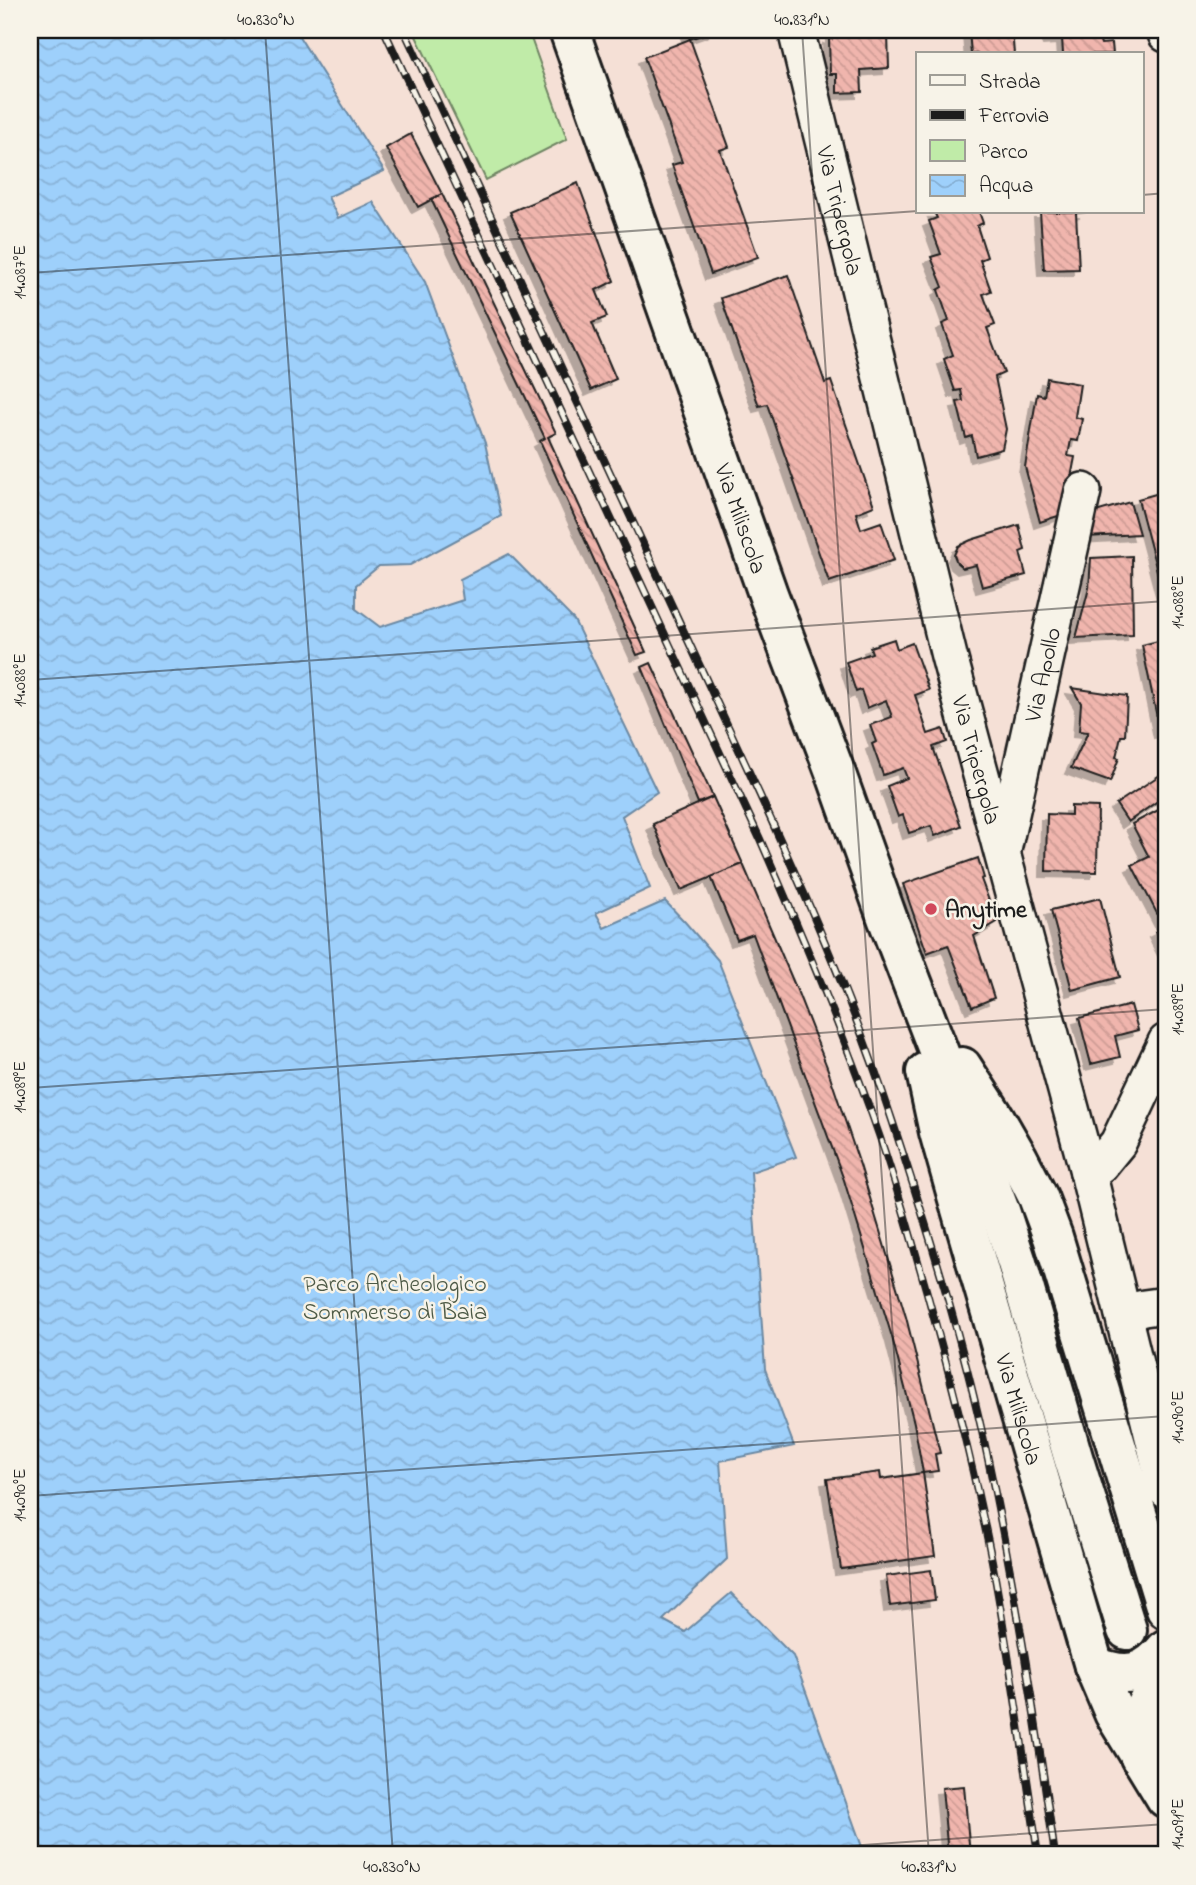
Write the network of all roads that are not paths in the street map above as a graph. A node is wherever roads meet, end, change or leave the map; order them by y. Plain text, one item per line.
1 (569, 30) edge
2 (796, 30) edge
3 (1083, 491) dead end
4 (1002, 857) junction
5 (920, 1004) junction
6 (1166, 1042) edge
7 (1088, 1172) junction
8 (1166, 1305) edge
9 (1123, 1313) junction
10 (1166, 1490) edge
11 (1166, 1609) edge
12 (1127, 1630) tunnel mouth
13 (1166, 1649) edge
14 (1094, 1666) junction
15 (1166, 1690) edge
16 (1140, 1757) junction
17 (1166, 1798) edge

1 - 5 main road, Via Miliscola
2 - 4 street, Via Tripergola
3 - 4 street, Via Apollo
4 - 7 street, Via Tripergola
5 - 11 main road, Via Miliscola
5 - 12 main road, Via Miliscola
5 - 14 main road, Via Miliscola
6 - 7 street
7 - 9 street, Via Tripergola
8 - 9 street
9 - 10 street, Via Tripergola
13 - 14 main road
14 - 16 main road, Via Miliscola
15 - 16 main road
16 - 17 main road, Via Miliscola

